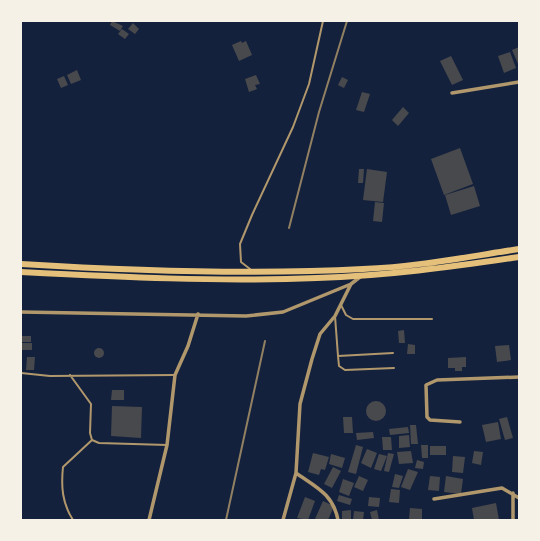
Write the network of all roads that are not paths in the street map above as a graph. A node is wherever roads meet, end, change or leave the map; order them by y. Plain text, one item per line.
1 (323, 21) edge
2 (519, 82) edge
3 (452, 93) dead end
4 (519, 249) edge
5 (519, 257) edge
6 (21, 264) edge
7 (21, 272) edge
8 (265, 272) junction
9 (363, 272) junction
10 (351, 284) junction
11 (341, 305) junction
12 (21, 312) edge
13 (198, 314) junction
14 (335, 316) junction
15 (432, 319) dead end
16 (393, 353) dead end
17 (338, 356) junction
18 (394, 368) dead end
19 (21, 373) edge
20 (70, 375) junction
21 (175, 375) junction
22 (519, 376) edge
23 (460, 422) dead end
24 (92, 440) junction
25 (167, 445) junction
26 (296, 473) junction
27 (513, 493) junction
28 (519, 498) edge
29 (434, 499) dead end
30 (73, 520) edge
31 (149, 520) edge
32 (283, 520) edge
33 (338, 520) edge
34 (513, 520) edge

1 - 8 lane
2 - 3 street
4 - 9 highway
5 - 9 highway
6 - 8 highway
7 - 9 highway
8 - 9 highway
9 - 10 street
10 - 11 street
10 - 13 street
11 - 14 street
11 - 15 lane
12 - 13 street
13 - 21 street
14 - 17 lane
14 - 26 street
16 - 17 lane
17 - 18 lane
19 - 20 lane
20 - 21 lane
20 - 24 lane
21 - 25 street
22 - 23 street
24 - 25 lane
24 - 30 lane
25 - 31 street
26 - 32 street
26 - 33 street
27 - 28 street
27 - 29 street
27 - 34 street

